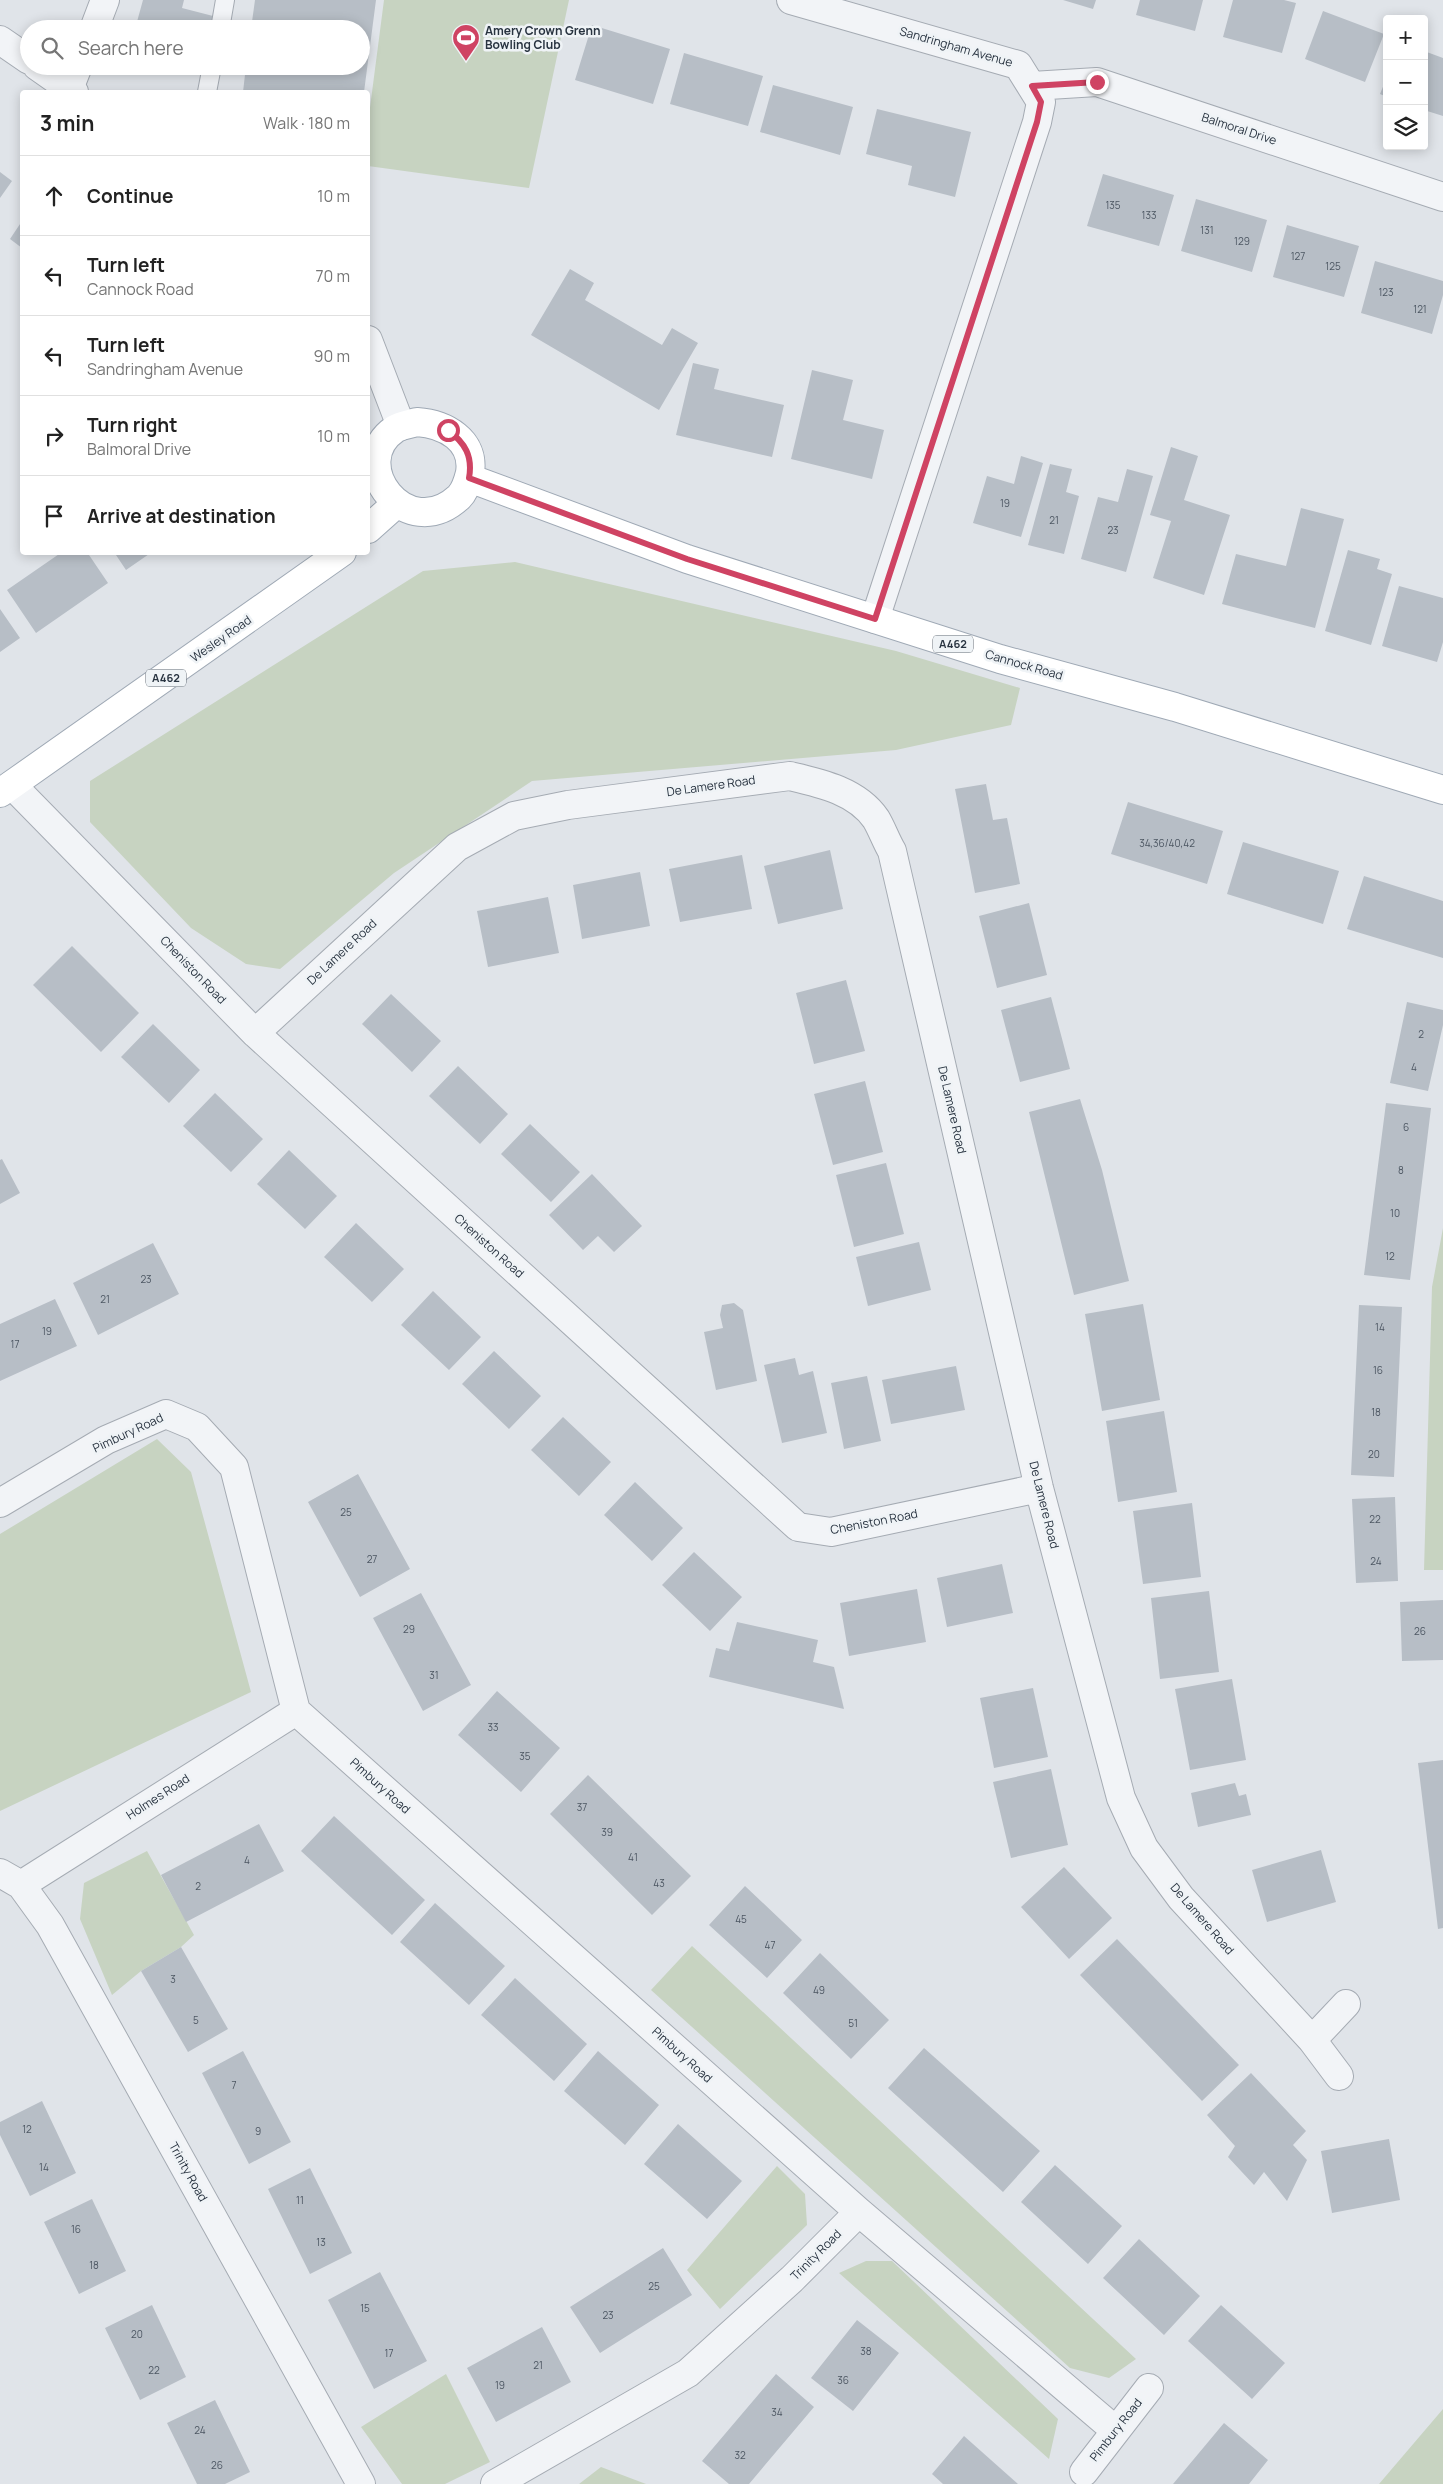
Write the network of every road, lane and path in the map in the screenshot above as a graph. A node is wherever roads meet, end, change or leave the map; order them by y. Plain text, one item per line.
1 (105, 0) edge
2 (225, 0) edge
3 (791, 0) edge
4 (97, 20) edge
5 (222, 20) edge
6 (0, 40) edge
7 (20, 54) edge
8 (58, 75) edge
9 (210, 75) edge
10 (74, 82) edge
11 (1032, 86) junction
12 (207, 90) edge
13 (1443, 197) edge
14 (370, 345) edge
15 (401, 426) junction
16 (469, 478) junction
17 (396, 504) junction
18 (370, 527) edge
19 (338, 555) edge
20 (875, 619) junction
21 (6, 789) edge
22 (1443, 790) edge
23 (255, 1033) junction
24 (1039, 1488) junction
25 (0, 1503) edge
26 (296, 1711) junction
27 (11, 1879) edge
28 (1346, 2004) dead end
29 (1312, 2040) junction
30 (1339, 2076) dead end
31 (859, 2212) junction
32 (1149, 2388) dead end
33 (1115, 2430) junction
34 (1084, 2472) dead end
35 (361, 2484) edge
36 (495, 2484) edge

1 - 4 street
2 - 5 lane
3 - 11 street, Sandringham Avenue
6 - 7 street
8 - 10 street
9 - 12 lane
11 - 13 street, Balmoral Drive
11 - 20 street, Sandringham Avenue
14 - 15 street
15 - 16 main road
15 - 17 main road
16 - 17 main road
16 - 20 main road, Cannock Road / A462
17 - 18 main road
19 - 21 main road, Wesley Road / A462
20 - 22 main road, Cannock Road / A462
21 - 23 street, Cheniston Road
23 - 24 street, Cheniston Road
23 - 24 street, De Lamere Road
24 - 29 street, De Lamere Road
25 - 26 street, Pimbury Road
26 - 27 street, Holmes Road
26 - 31 street, Pimbury Road
27 - 35 street, Trinity Road
28 - 29 street
29 - 30 street, De Lamere Road
31 - 33 street
31 - 36 street, Trinity Road
32 - 33 street, Pimbury Road
33 - 34 street, Pimbury Road

